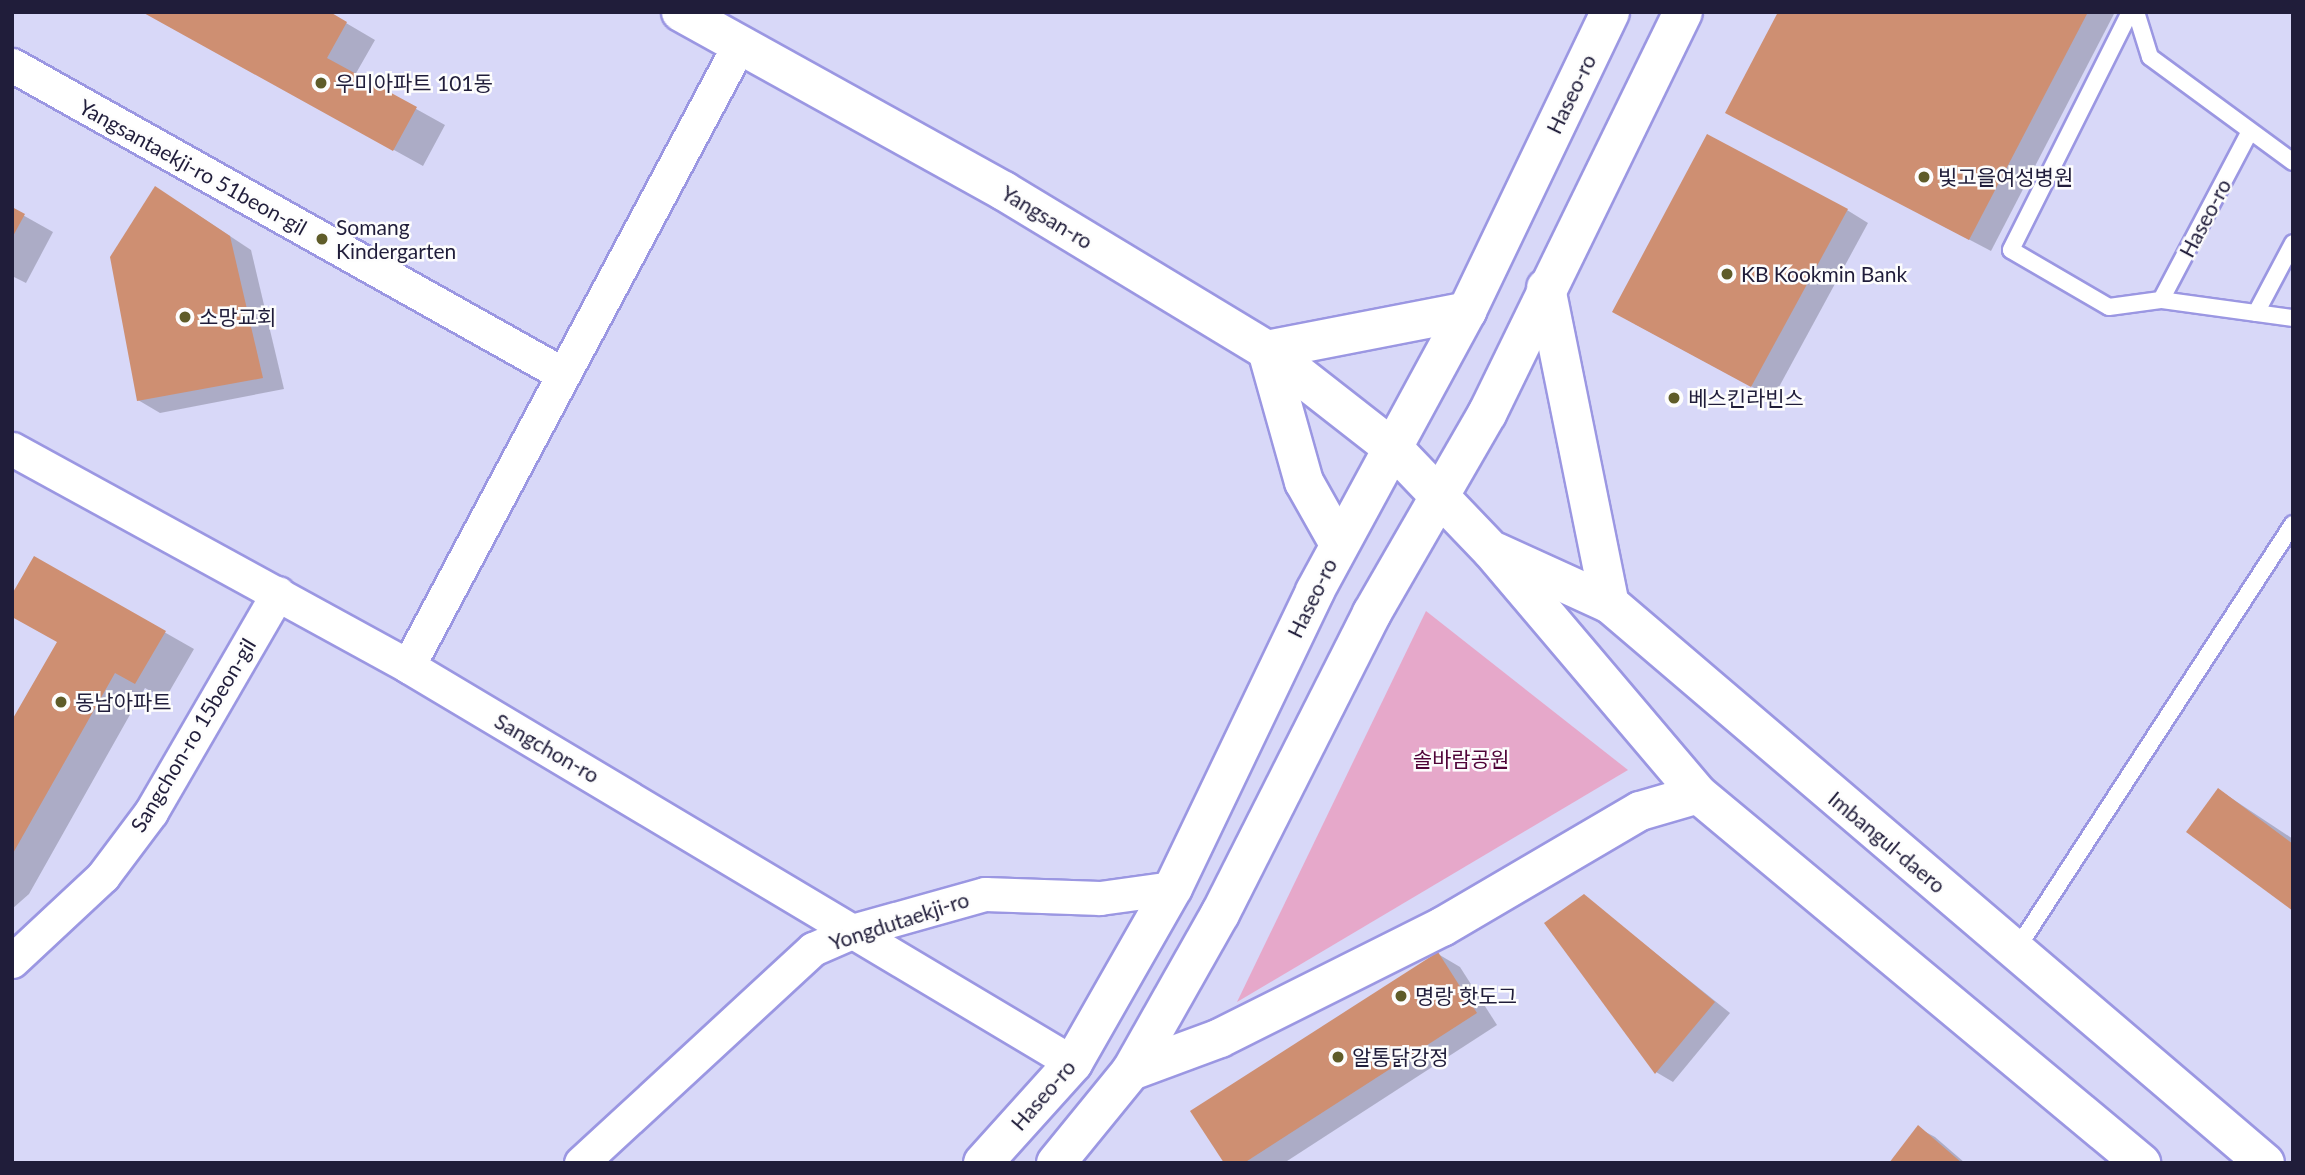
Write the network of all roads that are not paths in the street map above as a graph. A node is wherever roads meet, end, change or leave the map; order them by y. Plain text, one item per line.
1 (1610, 12) edge
2 (1683, 12) edge
3 (2130, 12) edge
4 (2136, 12) edge
5 (690, 15) edge
6 (739, 44) junction
7 (12, 65) edge
8 (2248, 135) junction
9 (2293, 162) edge
10 (2293, 243) edge
11 (1546, 288) junction
12 (2161, 300) junction
13 (1467, 311) junction
14 (2256, 313) junction
15 (2293, 318) edge
16 (1266, 350) junction
17 (561, 373) junction
18 (12, 449) edge
19 (1395, 450) junction
20 (1439, 494) junction
21 (2293, 524) edge
22 (1339, 544) junction
23 (1491, 550) junction
24 (278, 593) junction
25 (1611, 604) junction
26 (408, 666) junction
27 (1698, 794) junction
28 (1173, 888) junction
29 (856, 930) junction
30 (2016, 952) junction
31 (12, 961) edge
32 (1073, 1063) junction
33 (1131, 1071) junction
34 (581, 1163) edge
35 (983, 1163) edge
36 (1056, 1163) edge
37 (2141, 1163) edge
38 (2266, 1163) edge

1 - 13 main road, Haseo-ro
2 - 11 main road
3 - 12 lane
4 - 8 lane
5 - 6 main road, Yangsan-ro
6 - 16 main road, Yangsan-ro
6 - 17 street
7 - 17 street, Yangsantaekji-ro 51beon-gil
8 - 9 lane
8 - 12 lane, Haseo-ro
10 - 14 lane
11 - 20 main road
11 - 25 main road
12 - 14 lane
13 - 16 main road
13 - 19 main road, Haseo-ro
14 - 15 lane
16 - 19 main road, Yangsan-ro
16 - 22 main road
17 - 26 street
18 - 24 street, Sangchon-ro
19 - 20 main road, Imbangul-daero
19 - 22 main road, Haseo-ro
20 - 23 main road, Imbangul-daero
20 - 33 main road
21 - 30 lane
22 - 28 main road, Haseo-ro
23 - 25 main road, Imbangul-daero
23 - 27 main road, Imbangul-daero
24 - 26 street, Sangchon-ro
24 - 31 street, Sangchon-ro 15beon-gil
25 - 30 main road, Imbangul-daero
26 - 29 street, Sangchon-ro
27 - 33 main road
27 - 37 main road, Imbangul-daero
28 - 29 street, Yongdutaekji-ro
28 - 32 main road, Haseo-ro
29 - 32 street, Sangchon-ro
29 - 34 street, Yongdutaekji-ro
30 - 38 main road, Imbangul-daero
32 - 35 main road, Haseo-ro
33 - 36 main road

